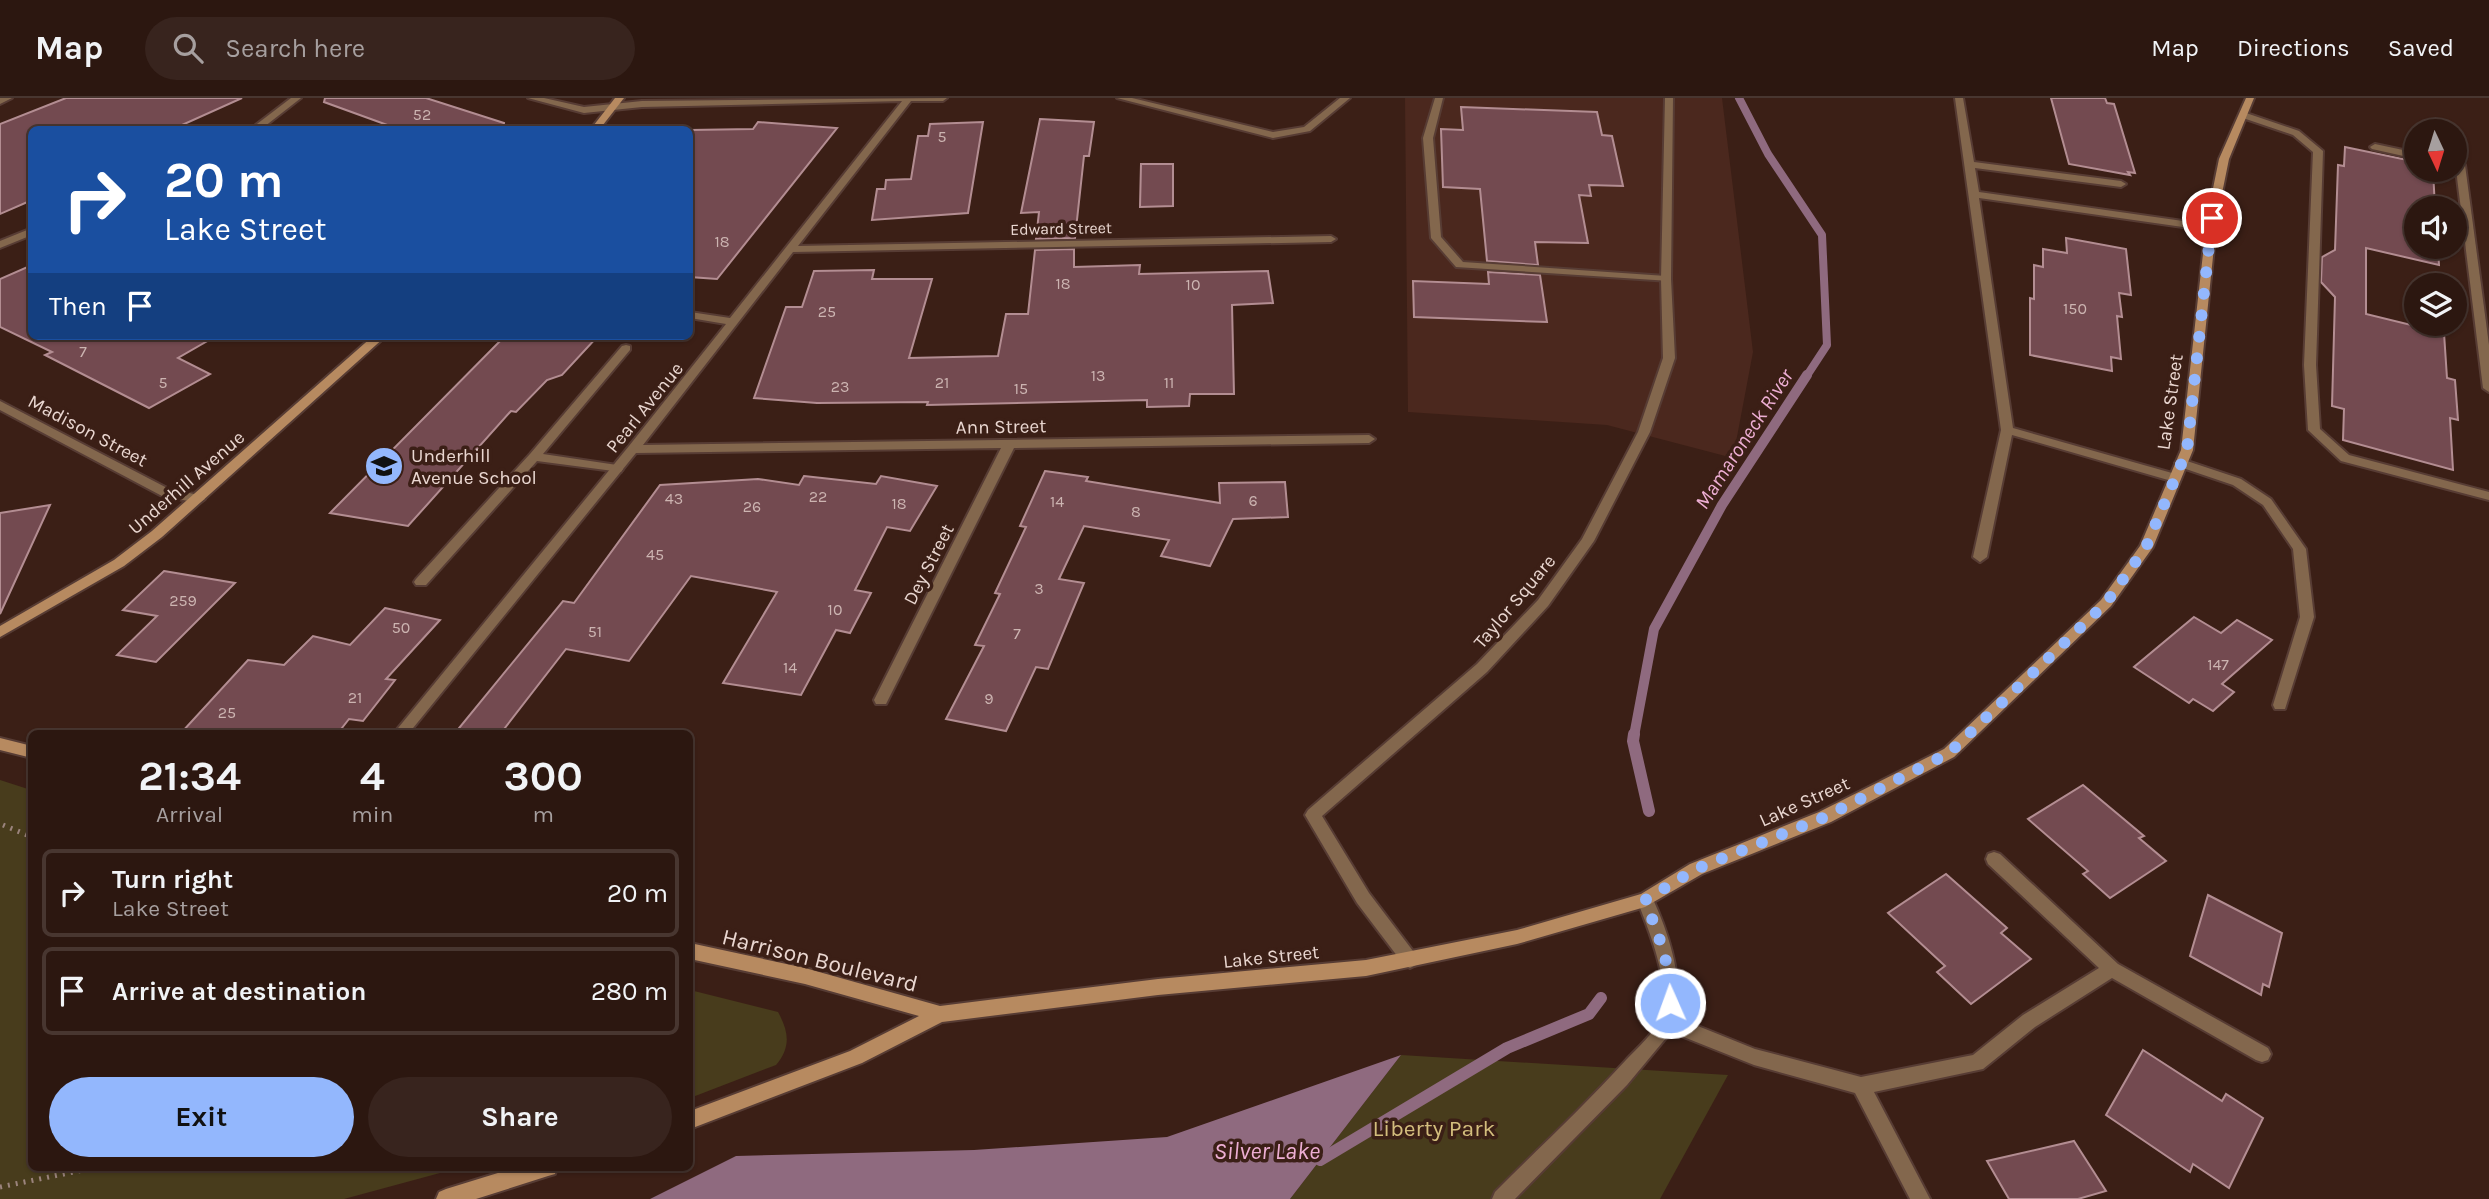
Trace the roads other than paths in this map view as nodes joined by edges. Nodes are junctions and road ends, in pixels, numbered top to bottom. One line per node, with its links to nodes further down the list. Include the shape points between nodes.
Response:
1 (8, 98): 13 (street)
2 (297, 98): 16 (street)
3 (532, 98): 14 (street, via 584,110)
4 (620, 98): 14 (main road)
5 (909, 98): 6 (street); 14 (street); 28 (street, Pearl Avenue)
6 (943, 98)
7 (1121, 98): 8 (street, via 1273,135 1307,129)
8 (1346, 98)
9 (1439, 98): 29 (street, via 1428,138 1436,238 1460,265)
10 (1669, 98): 29 (street, Taylor Square)
11 (1959, 98): 20 (street)
12 (2250, 98): 15 (main road, Lake Street)
13 (0, 101)
14 (613, 107): 17 (main road)
15 (2243, 115): 24 (main road, Lake Street, via 2224,159); 44 (street, via 2295,133 2318,151 2310,365 2314,430 2345,458)
16 (258, 126)
17 (597, 126)
18 (2375, 147): 19 (street)
19 (2404, 153)
20 (1969, 164): 22 (street); 23 (street)
21 (2462, 182): 34 (street)
22 (2121, 184)
23 (1974, 194): 24 (street); 36 (street)
24 (2211, 228): 41 (main road, Lake Street, via 2187,450)
25 (28, 233): 27 (street)
26 (1331, 239): 28 (street, Edward Street)
27 (0, 245)
28 (792, 249): 31 (street, Pearl Avenue)
29 (1666, 279): 57 (street, Taylor Square, via 1669,358 1644,432 1587,541 1543,603 1482,668 1313,815 1363,898)
30 (693, 315): 31 (street)
31 (734, 322): 39 (street, Pearl Avenue)
32 (376, 340): 45 (main road, Underhill Avenue)
33 (626, 348): 40 (street)
34 (2489, 388)
35 (0, 405): 45 (street, Madison Street, via 166,493)
36 (2007, 430): 43 (street); 46 (street)
37 (1369, 439): 38 (street, Ann Street)
38 (1009, 445): 39 (street, Ann Street); 49 (street, Dey Street)
39 (634, 449): 42 (street, Pearl Avenue)
40 (534, 457): 42 (street); 47 (street)
41 (2181, 463): 43 (main road, Lake Street); 50 (street, via 2237,482 2267,502 2299,549 2307,617)
42 (617, 469): 51 (street, Pearl Avenue)
43 (2175, 478): 55 (main road, Lake Street, via 2146,547 2106,603 1949,753 1825,817 1696,869)
44 (2489, 496)
45 (199, 499): 48 (main road, Underhill Avenue, via 119,563)
46 (1980, 557)
47 (421, 582)
48 (0, 632)
49 (881, 700)
50 (2280, 705)
51 (403, 730)
52 (0, 744): 53 (main road)
53 (28, 751)
54 (1994, 859): 58 (street)
55 (1645, 900): 57 (main road, Lake Street, via 1517,937); 60 (street, via 1666,956 1671,984)
56 (693, 952): 59 (main road, Harrison Boulevard, via 805,976)
57 (1410, 960): 59 (main road, Lake Street)
58 (2112, 969): 61 (street); 62 (street, via 2029,1021 1977,1063)
59 (940, 1014): 63 (main road, via 856,1057)
60 (1668, 1022): 62 (street, via 1754,1057); 66 (street, via 1642,1055)
61 (2262, 1054)
62 (1861, 1086): 67 (street)
63 (693, 1119)
64 (535, 1171): 65 (main road)
65 (446, 1199)
66 (1502, 1199)
67 (1920, 1199)

